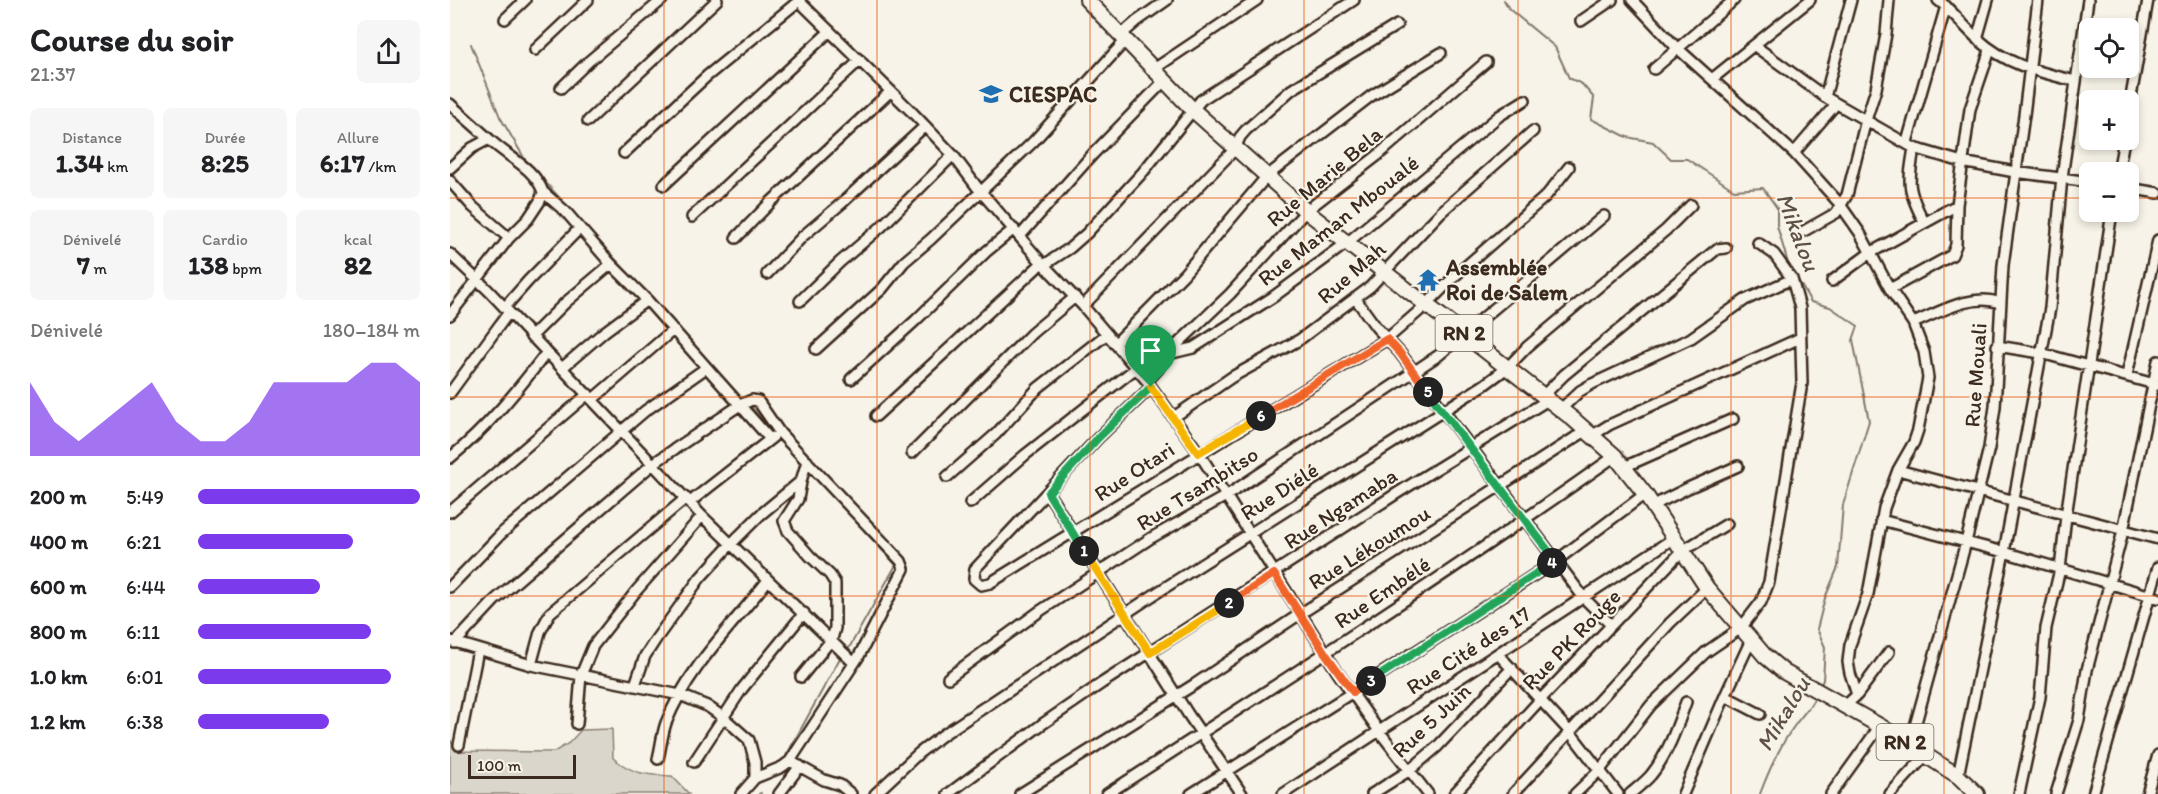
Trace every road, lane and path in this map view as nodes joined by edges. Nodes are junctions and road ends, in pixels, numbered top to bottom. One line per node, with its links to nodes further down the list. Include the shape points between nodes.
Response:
1 (525, 0): 21 (street)
2 (588, 0): 29 (street)
3 (662, 0): 40 (street)
4 (717, 0): 49 (street)
5 (799, 0): 24 (street); 55 (street, via 707,76)
6 (1087, 0): 25 (highway, RN 2)
7 (1167, 0): 25 (street, via 1137,21)
8 (1257, 0): 34 (street)
9 (1354, 0): 47 (street, via 1215,90)
10 (1612, 0): 22 (street)
11 (1632, 0): 28 (street)
12 (1734, 0): 28 (street)
13 (1810, 0): 27 (street)
14 (1851, 0): 43 (street)
15 (1889, 0): 48 (street, via 1876,89)
16 (1989, 0): 26 (street)
17 (2038, 0): 36 (street, Rue Mouali)
18 (2088, 0): 39 (street)
19 (2148, 0): 41 (street)
20 (1942, 3): 26 (street); 53 (street)
21 (505, 19)
22 (1581, 21)
23 (1397, 25): 54 (street, via 1291,90 1246,130)
24 (830, 31): 32 (street); 66 (street)
25 (1123, 38): 34 (highway, RN 2); 69 (street, via 1033,142)
26 (1977, 39): 30 (street)
27 (1755, 46): 38 (street); 43 (street)
28 (1678, 49): 35 (street); 38 (street)
29 (535, 50)
30 (1990, 50): 36 (street); 58 (street, via 1970,109)
31 (1441, 53): 62 (street, via 1371,96)
32 (860, 60): 42 (street); 76 (street)
33 (1486, 62): 74 (street, Rue Marie Bela, via 1386,149)
34 (1154, 69): 37 (highway, RN 2)
35 (1654, 69)
36 (2029, 70): 39 (street); 61 (street, Rue Mouali)
37 (1165, 80): 47 (highway, RN 2); 81 (street)
38 (1712, 80): 56 (street)
39 (2075, 81): 63 (street)
40 (561, 88)
41 (2132, 90)
42 (891, 91): 50 (street); 83 (street)
43 (1825, 98): 46 (street)
44 (1526, 100): 85 (street, Rue Maman Mboualé, via 1499,116)
45 (450, 104): 52 (street)
46 (1836, 104): 48 (street); 56 (street)
47 (1193, 110): 54 (highway, RN 2); 91 (street, via 1087,233)
48 (1866, 120): 53 (street); 73 (street, via 1847,195)
49 (588, 121)
50 (925, 126): 57 (street); 93 (street, via 803,236)
51 (1533, 131): 92 (street, Rue Mah, via 1441,212)
52 (489, 139): 60 (street); 68 (street, via 525,167)
53 (1911, 145): 58 (street); 77 (street, via 1910,191)
54 (1235, 149): 62 (highway, RN 2); 104 (street)
55 (624, 153)
56 (1794, 153): 73 (street)
57 (952, 155): 69 (street); 101 (street)
58 (1962, 162): 61 (street); 72 (street)
59 (1569, 167): 103 (street, Rue Otari, via 1546,196)
60 (450, 168)
61 (2015, 172): 63 (street); 102 (street, Rue Mouali)
62 (1267, 176): 74 (highway, RN 2); 114 (street, via 1184,274)
63 (2062, 177): 64 (street); 118 (street, via 2050,308)
64 (2079, 180)
65 (450, 181): 82 (street)
66 (664, 184)
67 (2139, 190): 70 (street)
68 (543, 192): 79 (street); 82 (street, via 528,219)
69 (981, 192): 81 (street); 116 (street)
70 (2158, 193)
71 (1691, 205): 125 (street, Rue Diélé)
72 (1957, 205): 77 (street); 97 (street, via 1952,255)
73 (1840, 206): 80 (street, via 1832,217); 88 (street)
74 (1306, 211): 85 (highway, RN 2); 119 (street, Rue Marie Bela, via 1230,294)
75 (1604, 216): 110 (street, Rue Tsambitso)
76 (692, 217)
77 (1924, 222): 88 (street)
78 (2111, 222): 121 (street)
79 (579, 229): 90 (street); 105 (street, via 528,281)
80 (1804, 231)
81 (1017, 232): 91 (street); 128 (street, via 987,251)
82 (509, 238): 95 (street)
83 (736, 238)
84 (2158, 240): 127 (street)
85 (1348, 242): 92 (highway, RN 2); 119 (street, Rue Maman Mboualé, via 1206,341)
86 (1758, 243): 94 (street, via 1774,254)
87 (1726, 248): 133 (street, Rue Ngamaba, via 1717,249 1564,375)
88 (1870, 253): 96 (street); 97 (street)
89 (450, 254): 95 (street)
90 (610, 264): 100 (street); 111 (street)
91 (1043, 264): 98 (street); 137 (street)
92 (1386, 271): 99 (street, Rue Mah); 103 (highway, RN 2)
93 (767, 274)
94 (1792, 279): 112 (street, via 1799,299); 135 (street, via 1745,300 1690,338 1592,384)
95 (478, 280): 105 (street); 106 (street)
96 (1832, 281)
97 (1890, 289): 107 (street)
98 (1075, 297): 104 (street); 145 (street, via 1032,333)
99 (1355, 298): 113 (street); 138 (street, Rue Mah, via 1299,340 1232,377)
100 (647, 300): 108 (street); 122 (street)
101 (800, 301)
102 (2000, 303): 107 (street, via 1986,298 1964,303); 115 (street, Rue Mouali)
103 (1426, 305): 110 (highway, RN 2); 113 (street, Rue Otari)
104 (1083, 306): 109 (street)
105 (507, 310): 111 (street); 131 (street)
106 (450, 315)
107 (1913, 324): 153 (street, via 1924,352 1928,378 1916,436)
108 (673, 330): 123 (street); 132 (street)
109 (1107, 334): 114 (street); 154 (street, via 1038,388 996,434)
110 (1464, 334): 125 (highway, RN 2); 126 (street, Rue Tsambitso)
111 (531, 337): 117 (street)
112 (1800, 338): 142 (street, Rue Lékoumou); 195 (street, via 1802,383 1771,575 1761,602)
113 (1387, 339): 126 (street); 146 (street, Rue Otari)
114 (1115, 344): 124 (street)
115 (1997, 346): 118 (street); 157 (street, Rue Mouali, via 1994,421)
116 (816, 350)
117 (547, 352): 122 (street); 148 (street, via 497,414)
118 (2041, 353): 121 (street); 162 (street)
119 (1166, 355): 129 (street, Rue Marie Bela)
120 (2158, 361): 130 (street)
121 (2089, 367): 127 (street); 166 (street)
122 (562, 368): 132 (street)
123 (706, 368): 134 (street); 140 (street)
124 (1136, 368): 129 (street); 163 (street)
125 (1507, 368): 133 (highway, RN 2); 136 (street, Rue Diélé)
126 (1414, 372): 136 (street); 159 (street, Rue Tsambitso)
127 (2127, 375): 130 (street)
128 (851, 379)
129 (1149, 384): 138 (street); 158 (street, Rue Marie Bela)
130 (2155, 384): 170 (street)
131 (450, 393)
132 (590, 397): 140 (street); 164 (street)
133 (1546, 398): 135 (highway, RN 2); 144 (street, Rue Ngamaba)
134 (740, 405): 141 (street, via 758,400); 143 (street); 150 (street)
135 (1561, 409): 142 (highway, RN 2)
136 (1443, 412): 144 (street); 172 (street, Rue Diélé)
137 (876, 416)
138 (1174, 417): 146 (street)
139 (1733, 419): 152 (street)
140 (622, 431): 150 (street); 187 (street, via 502,533)
141 (780, 433): 143 (street); 149 (street)
142 (1590, 433): 147 (highway, RN 2); 156 (street, Rue Lékoumou)
143 (770, 440): 160 (street)
144 (1471, 449): 156 (street); 184 (street, Rue Ngamaba)
145 (912, 453)
146 (1198, 453): 159 (street); 171 (street, Rue Otari)
147 (1615, 456): 152 (highway, RN 2); 167 (street, Rue Embélé)
148 (450, 458)
149 (807, 462): 155 (street); 204 (street, via 903,564 903,573)
150 (654, 463): 160 (street); 198 (street)
151 (1738, 466): 161 (street)
152 (1624, 467): 161 (highway, RN 2)
153 (1898, 470): 157 (street); 168 (street)
154 (947, 477)
155 (801, 482): 176 (street); 196 (street, via 798,499 784,521 788,531 835,583 836,628)
156 (1500, 487): 167 (street); 193 (street, Rue Lékoumou)
157 (1978, 491): 162 (street); 175 (street, Rue Mouali)
158 (1048, 493): 171 (street); 182 (street, Rue Marie Bela)
159 (1226, 496): 172 (street); 183 (street, Rue Tsambitso, via 1151,538)
160 (688, 500): 165 (street); 205 (street, via 550,613)
161 (1648, 500): 173 (highway, RN 2); 179 (street)
162 (2013, 500): 166 (street); 178 (street)
163 (970, 503)
164 (450, 512)
165 (702, 516): 176 (street); 207 (street, via 598,638)
166 (2066, 516): 170 (street); 181 (street)
167 (1525, 520): 179 (street); 202 (street, Rue Embélé)
168 (1881, 520): 175 (street); 213 (street, via 1871,580 1849,654)
169 (1727, 524): 177 (street, Rue PK Rouge)
170 (2123, 531): 174 (street); 186 (street)
171 (1073, 533): 182 (street, Rue Otari, via 986,585 974,579); 183 (street)
172 (1249, 534): 184 (street); 192 (street, Rue Diélé)
173 (1674, 538): 177 (highway, RN 2); 190 (street, Rue Cité des 17)
174 (2158, 539)
175 (1966, 542): 178 (street); 226 (street, Rue Mouali)
176 (731, 544): 185 (street); 210 (street, via 700,578 660,633 645,657)
177 (1683, 551): 188 (highway, RN 2); 194 (street, Rue PK Rouge)
178 (2004, 552): 181 (street); 237 (street)
179 (1556, 561): 190 (street); 211 (street)
180 (2158, 567): 189 (street)
181 (2060, 568): 186 (street); 260 (street, via 2046,628 2040,697)
182 (975, 569)
183 (1099, 574): 192 (street); 209 (street, Rue Tsambitso, via 1002,637)
184 (1274, 574): 193 (street); 201 (street, Rue Ngamaba)
185 (768, 580): 191 (street); 212 (street, via 702,660)
186 (2110, 582): 189 (street); 261 (street, via 2087,670 2079,720)
187 (450, 587)
188 (1707, 588): 195 (highway, RN 2); 224 (street)
189 (2154, 597): 262 (street)
190 (1584, 598): 194 (street); 203 (street, Rue Cité des 17)
191 (804, 613): 196 (street); 220 (street)
192 (1126, 614): 201 (street); 242 (street, Rue Diélé, via 945,734)
193 (1300, 614): 202 (street); 214 (street, Rue Lékoumou)
194 (1611, 625): 216 (street, Rue PK Rouge)
195 (1741, 628): 197 (highway, RN 2); 236 (street, via 1706,652 1651,705)
196 (832, 639): 204 (street); 208 (street)
197 (1751, 640): 215 (street); 218 (highway, RN 2, via 1784,672)
198 (452, 642): 199 (street)
199 (478, 650): 205 (street); 227 (street)
200 (1889, 652): 213 (street)
201 (1150, 653): 214 (street); 243 (street, Rue Ngamaba, via 1041,725)
202 (1325, 653): 211 (street); 225 (street, Rue Embélé)
203 (1498, 654): 206 (street); 223 (street, Rue Cité des 17)
204 (854, 663): 231 (street)
205 (531, 665): 207 (street)
206 (1512, 668): 216 (street); 235 (street, Rue 5 Juin)
207 (581, 675): 210 (street); 221 (street)
208 (801, 677)
209 (948, 678)
210 (635, 685): 212 (street)
211 (1353, 692): 223 (street); 234 (street)
212 (680, 694): 220 (street); 230 (street, via 665,725)
213 (1857, 695): 218 (street)
214 (1177, 696): 225 (street); 244 (street, Rue Lékoumou)
215 (1725, 696): 219 (street); 256 (street)
216 (1540, 700): 224 (street); 251 (street, Rue PK Rouge)
217 (1686, 702): 255 (street, via 1677,730 1658,764)
218 (1844, 707): 222 (highway, RN 2)
219 (1760, 714)
220 (723, 717): 232 (street); 238 (street, via 749,740 755,762)
221 (577, 724)
222 (1880, 726): 226 (highway, RN 2); 257 (street)
223 (1379, 731): 235 (street); 248 (street, Rue Cité des 17)
224 (1570, 732): 236 (street); 252 (street)
225 (1202, 733): 234 (street); 245 (street, Rue Embélé)
226 (1910, 744): 229 (highway, RN 2)
227 (459, 745)
228 (2158, 755): 263 (street)
229 (1926, 756): 237 (highway, RN 2); 258 (street)
230 (658, 759)
231 (790, 761): 233 (street); 238 (street)
232 (694, 762)
233 (800, 766): 240 (street); 241 (street)
234 (1227, 770): 246 (street); 247 (street)
235 (1410, 770): 249 (street, Rue 5 Juin); 250 (street)
236 (1600, 770): 253 (street); 254 (street)
237 (1958, 776): 259 (highway, RN 2)
238 (754, 778): 239 (street)
239 (741, 794)
240 (779, 794)
241 (851, 794)
242 (875, 794)
243 (948, 794)
244 (1020, 794)
245 (1107, 794)
246 (1191, 794)
247 (1242, 794)
248 (1283, 794)
249 (1372, 794)
250 (1428, 794)
251 (1454, 794)
252 (1513, 794)
253 (1575, 794)
254 (1618, 794)
255 (1630, 794)
256 (1683, 794)
257 (1831, 794)
258 (1890, 794)
259 (1977, 794)
260 (2019, 794)
261 (2056, 794)
262 (2093, 794)
263 (2147, 794)

